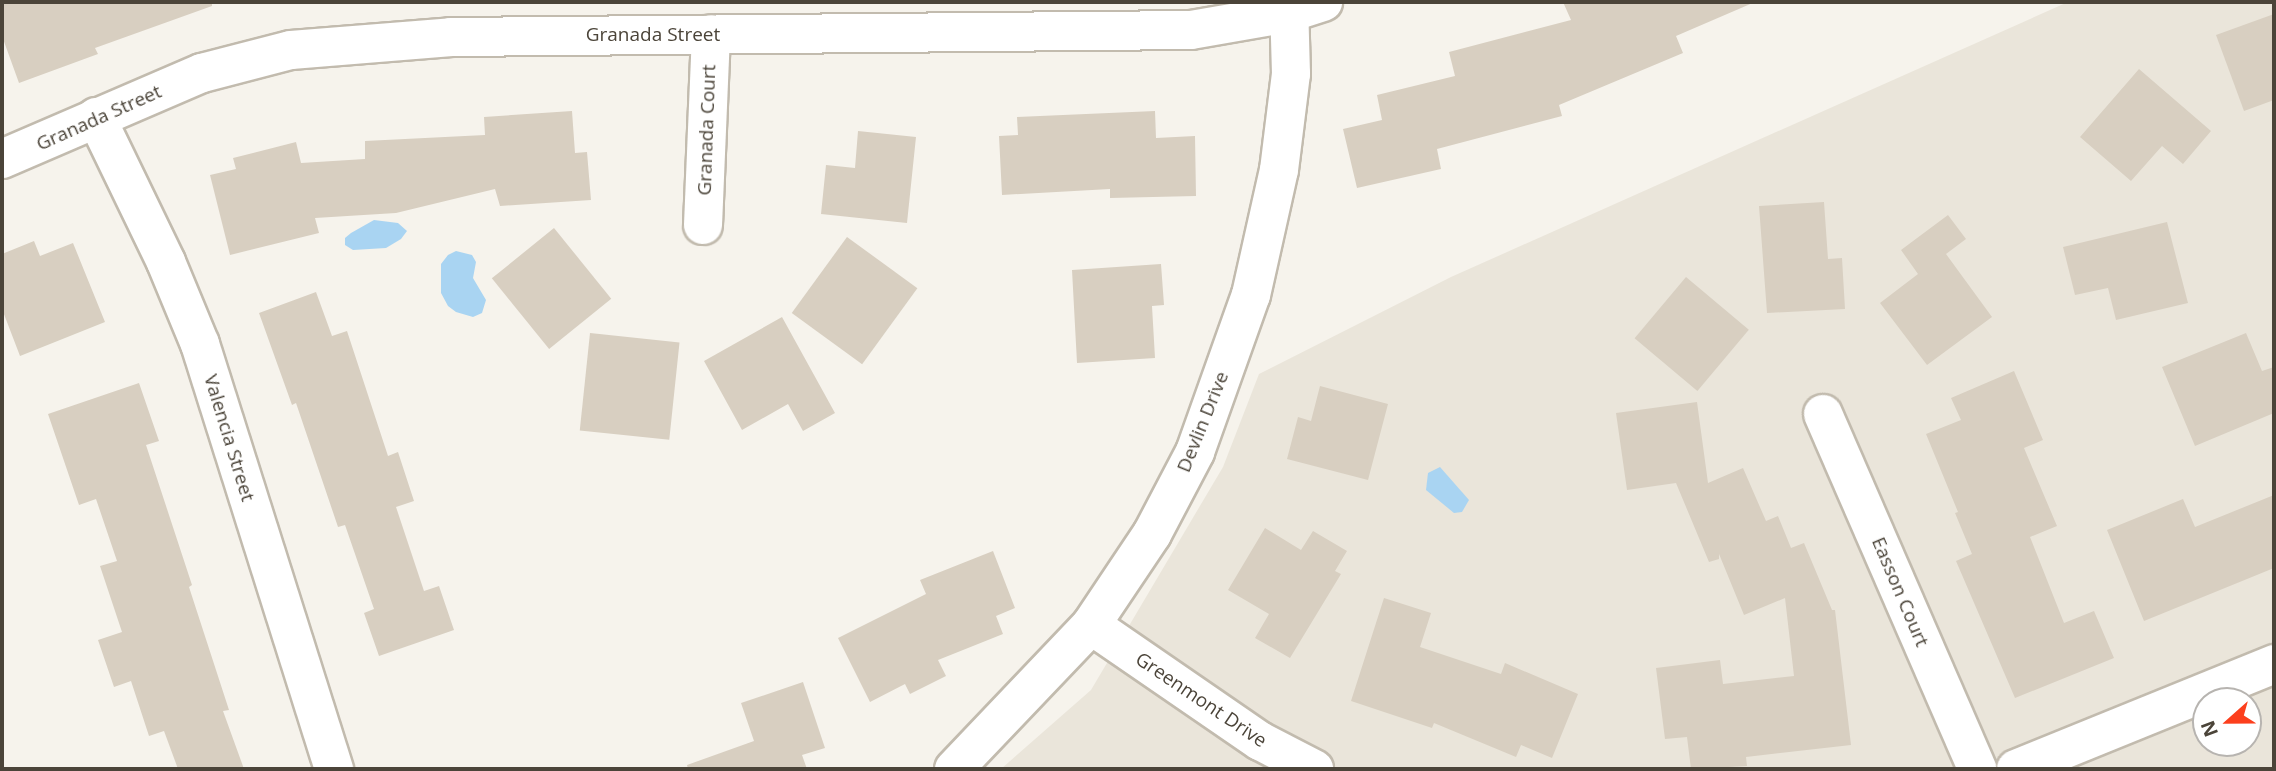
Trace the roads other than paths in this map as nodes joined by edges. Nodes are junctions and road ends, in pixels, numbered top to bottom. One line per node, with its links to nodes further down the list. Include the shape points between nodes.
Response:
1 (1300, 5): 2 (street, Granada Street, via 1191,30); 7 (street, Devlin Drive, via 1279,170 1251,295 1195,452 1152,534)
2 (711, 34): 3 (street, Granada Street, via 451,37 290,50 202,73); 5 (street, Granada Court)
3 (96, 117): 4 (street, Granada Street); 9 (street, Valencia Street, via 200,344)
4 (2, 159)
5 (702, 226)
6 (1823, 414): 12 (street, Easson Court)
7 (1091, 625): 10 (street, Devlin Drive); 11 (street, Greenmont Drive, via 1260,741)
8 (2274, 664): 13 (street)
9 (334, 769)
10 (954, 769)
11 (1314, 769)
12 (1977, 769)
13 (2016, 769)

